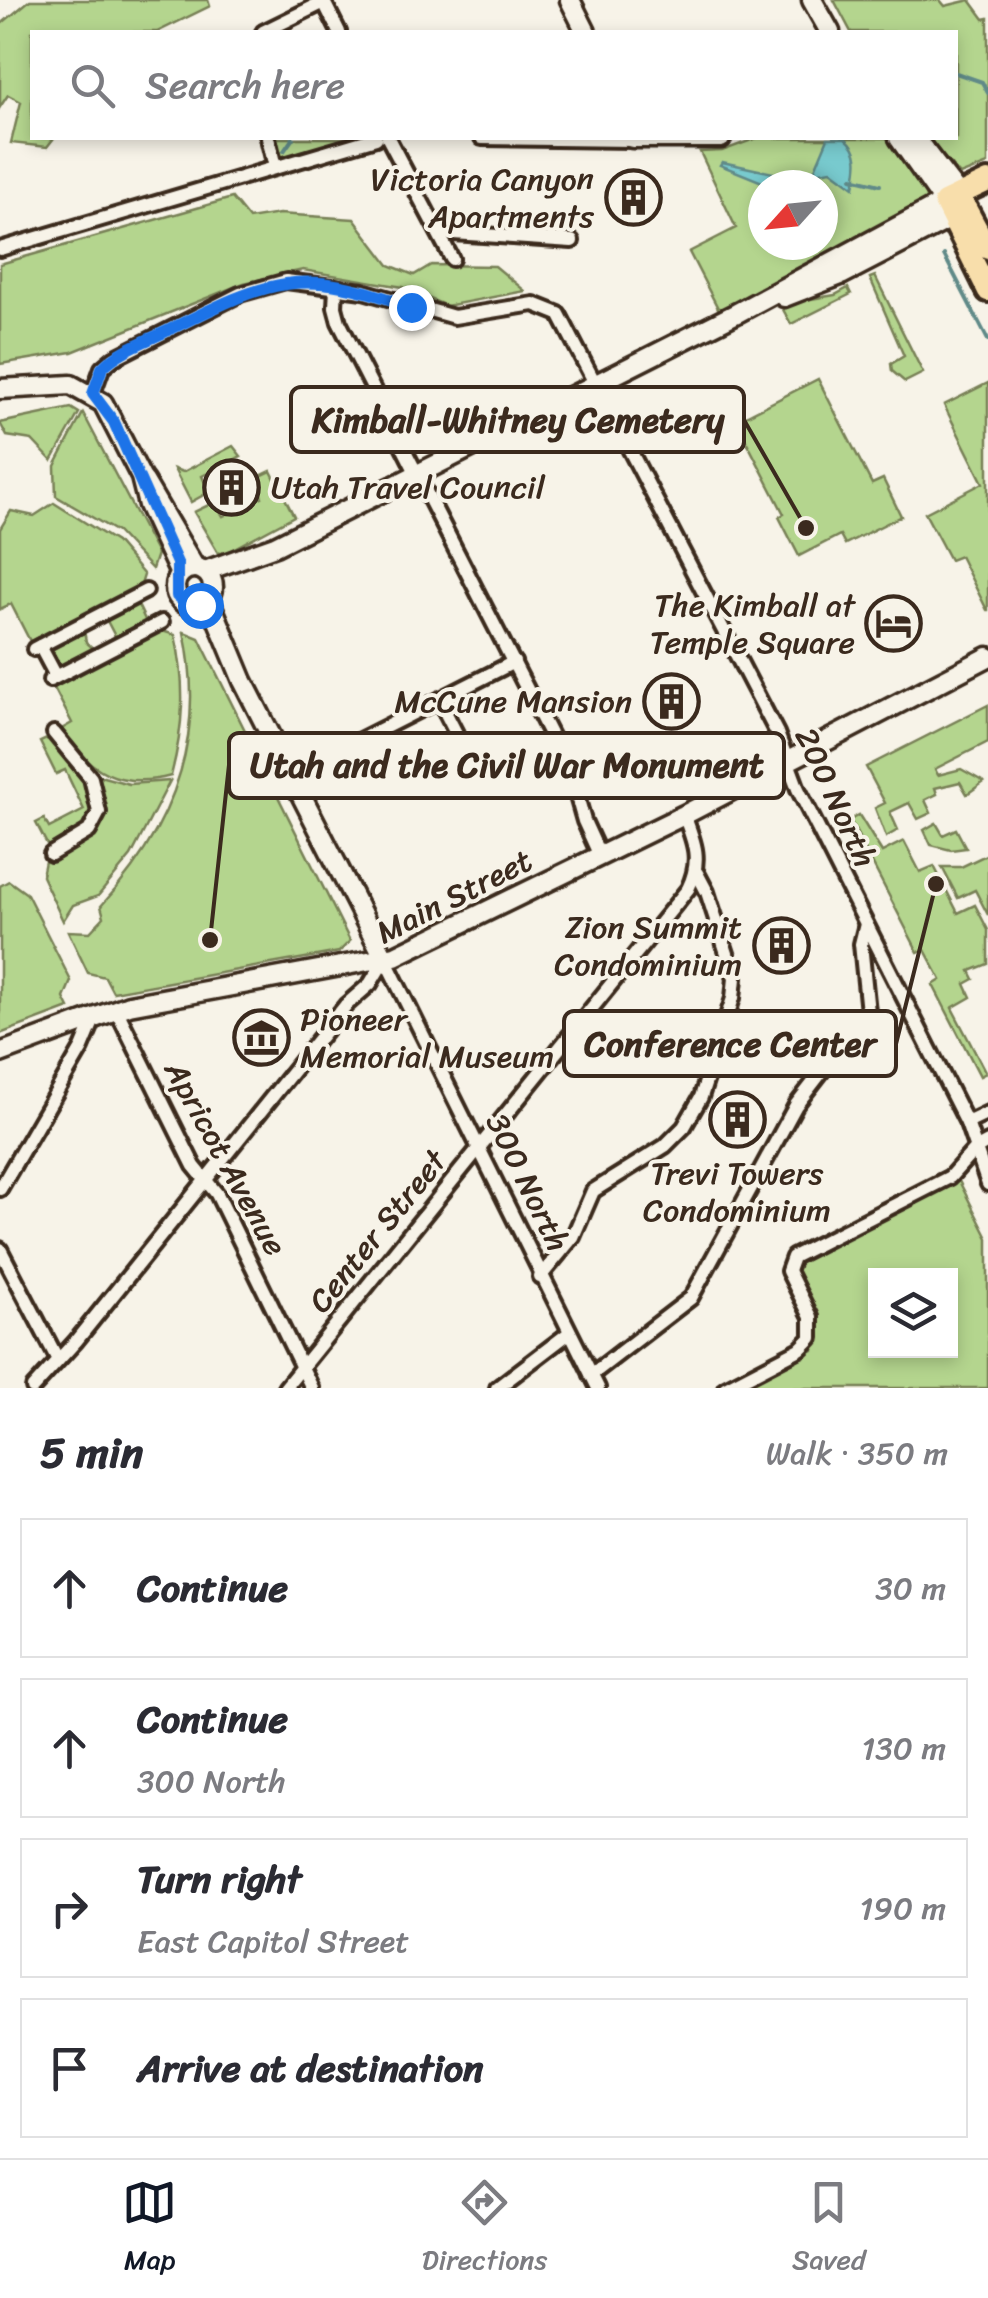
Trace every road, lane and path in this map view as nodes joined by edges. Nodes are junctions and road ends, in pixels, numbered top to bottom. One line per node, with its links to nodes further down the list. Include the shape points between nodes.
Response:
1 (570, 0): 6 (main road)
2 (812, 0): 7 (main road)
3 (323, 1): 4 (street); 5 (street)
4 (266, 30)
5 (338, 30)
6 (585, 30)
7 (829, 30)
8 (268, 140): 13 (street)
9 (369, 140): 13 (street)
10 (389, 140): 17 (street)
11 (901, 140): 16 (main road)
12 (916, 140): 16 (main road)
13 (275, 167): 19 (street)
14 (988, 181): 16 (main road)
15 (988, 199): 16 (main road)
16 (955, 207): 20 (main road); 23 (main road); 24 (main road, via 828,281 736,313)
17 (438, 232): 18 (street); 21 (street)
18 (572, 241)
19 (0, 249)
20 (988, 249)
21 (452, 259)
22 (336, 287): 24 (street, 200 North, via 454,317 547,306 568,326); 27 (street, via 286,281 240,294 108,361); 29 (street, via 340,322)
23 (988, 291)
24 (598, 382): 29 (main road); 37 (street, 200 North)
25 (0, 389): 26 (main road)
26 (23, 391): 27 (main road, via 66,385); 28 (main road)
27 (93, 394): 30 (main road, 300 North, via 141,477 148,505)
28 (0, 400)
29 (417, 474): 30 (main road); 34 (street)
30 (199, 584): 38 (main road, 300 North)
31 (146, 592): 32 (street, via 37,648 53,678)
32 (162, 622)
33 (988, 657): 37 (main road, Main Street)
34 (514, 662): 35 (street); 42 (street, via 571,775)
35 (438, 700): 38 (street); 39 (street)
36 (54, 733): 41 (street, via 92,778 99,812 90,831)
37 (788, 762): 40 (main road, Main Street); 44 (street, 200 North)
38 (291, 775): 45 (main road, 300 North)
39 (484, 788)
40 (684, 815): 42 (main road, Main Street); 43 (street)
41 (51, 854)
42 (600, 856): 45 (main road, Main Street)
43 (697, 872): 52 (street, Center Street); 58 (street, via 734,978 702,1096 665,1146 592,1191 572,1237)
44 (866, 923): 50 (street, 200 North); 62 (street, via 861,944 868,1012 796,1106 691,1298)
45 (385, 960): 46 (main road); 52 (street, 300 North); 54 (street, Main Street)
46 (116, 1010): 47 (main road); 54 (street, Apricot Avenue)
47 (95, 1017): 48 (main road); 56 (street)
48 (0, 1053)
49 (988, 1112): 50 (street)
50 (967, 1123): 53 (street, 200 North)
51 (988, 1142): 53 (street)
52 (478, 1149): 58 (street, 300 North); 61 (street, Center Street)
53 (974, 1149): 55 (street, 200 North); 67 (street, via 950,1177 793,1256 788,1271 814,1324 811,1338)
54 (207, 1181): 60 (street, Main Street); 61 (street, Apricot Avenue)
55 (988, 1184)
56 (0, 1188)
57 (0, 1249): 60 (street)
58 (540, 1277): 59 (street, 300 North)
59 (569, 1333): 62 (street, 300 North); 66 (street)
60 (58, 1360): 63 (street, Main Street)
61 (303, 1365): 64 (street, Center Street); 65 (street, Apricot Avenue)
62 (594, 1382)
63 (32, 1388)
64 (284, 1388)
65 (312, 1388)
66 (498, 1388)
67 (724, 1388)

